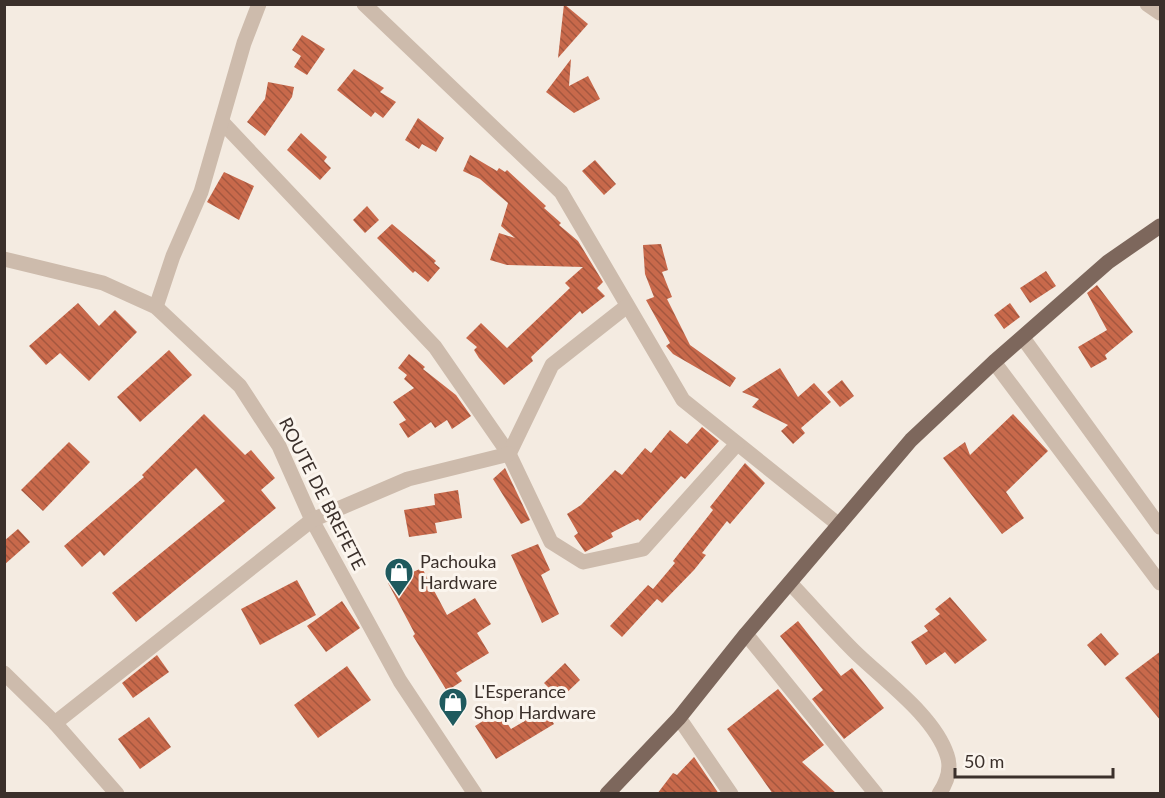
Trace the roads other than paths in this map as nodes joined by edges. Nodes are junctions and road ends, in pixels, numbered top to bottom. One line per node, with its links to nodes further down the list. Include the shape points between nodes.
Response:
1 (259, 4): 5 (street)
2 (364, 4): 8 (street, via 561,192)
3 (1147, 4): 4 (street)
4 (1161, 13)
5 (222, 122): 9 (street, via 201,192); 13 (street, via 435,347)
6 (1161, 226): 10 (main road, via 1108,262)
7 (4, 259): 9 (street, ROUTE DE BREFETE, via 103,284)
8 (627, 306): 12 (street, via 683,400); 13 (street, via 552,365)
9 (156, 307): 14 (street, ROUTE DE BREFETE, via 240,386 279,446)
10 (1023, 338): 11 (main road); 16 (street)
11 (994, 362): 15 (main road, via 911,440); 18 (street)
12 (737, 444): 13 (street, via 643,549 583,562 551,542); 15 (street)
13 (509, 454): 14 (street, via 408,479)
14 (312, 520): 22 (street); 24 (street, ROUTE DE BREFETE, via 400,681)
15 (839, 525): 17 (main road)
16 (1161, 527)
17 (790, 583): 19 (main road); 28 (street, via 932,729 944,748 949,767)
18 (1161, 583)
19 (747, 634): 21 (main road); 27 (street)
20 (4, 673): 22 (street)
21 (679, 718): 25 (main road); 26 (street)
22 (55, 723): 23 (street)
23 (117, 794)
24 (475, 794)
25 (608, 794)
26 (731, 794)
27 (876, 794)
28 (939, 794)

